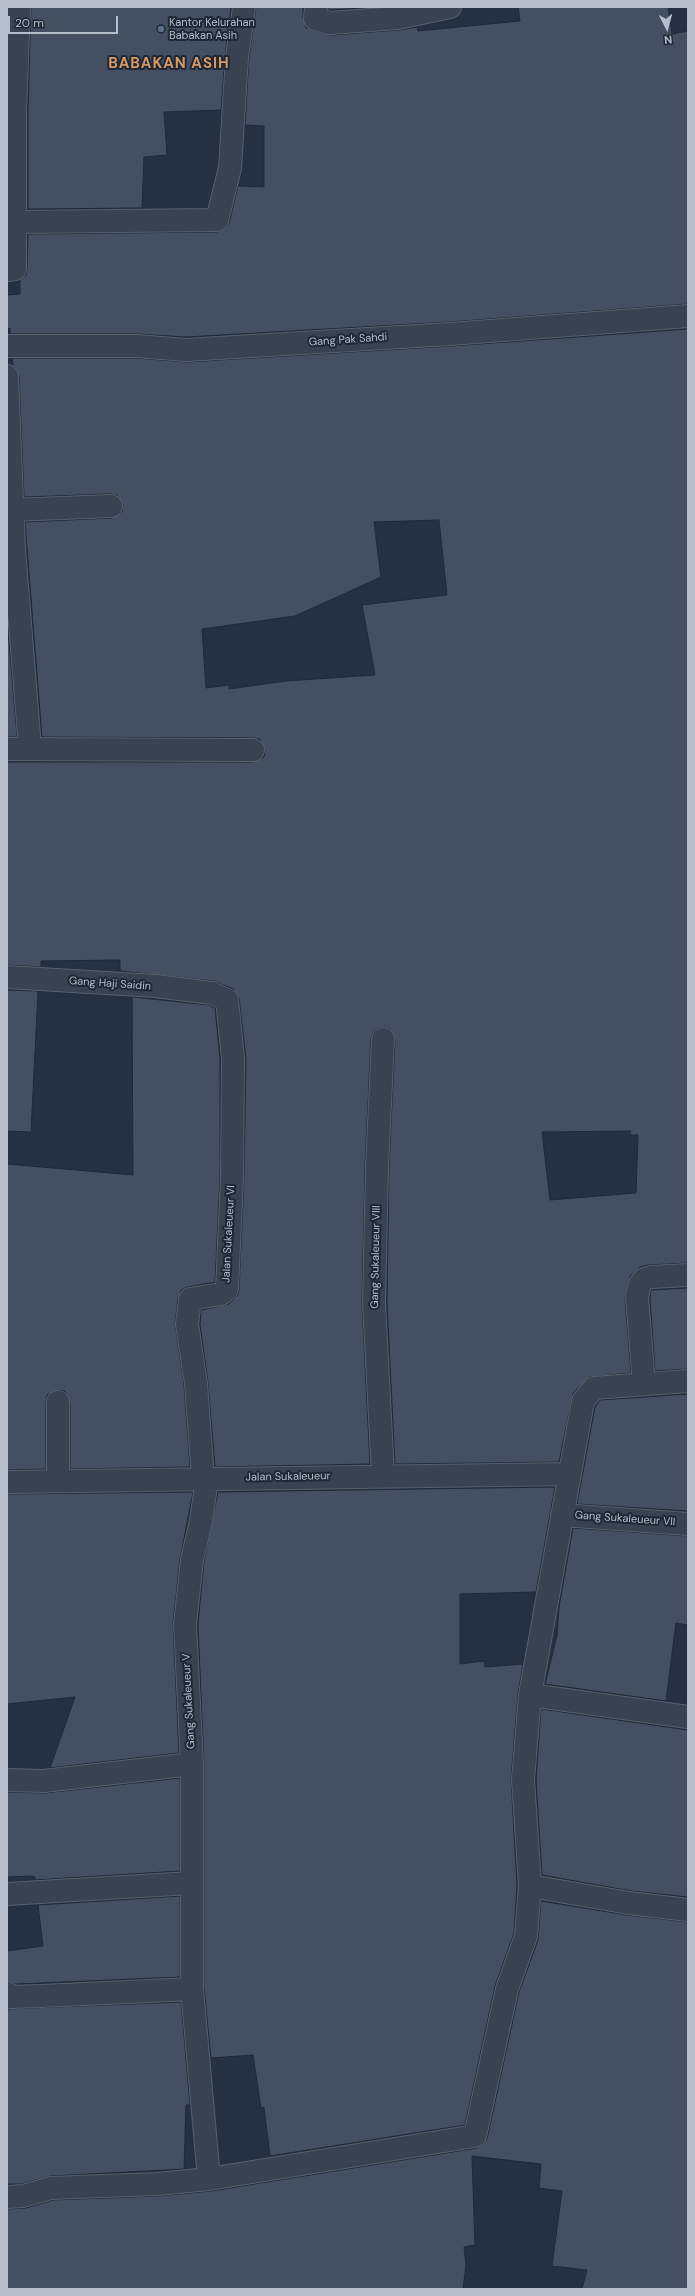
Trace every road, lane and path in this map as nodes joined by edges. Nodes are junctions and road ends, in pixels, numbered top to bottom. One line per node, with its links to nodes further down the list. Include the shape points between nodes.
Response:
1 (19, 7): 5 (street, via 15,112)
2 (244, 7): 5 (street, via 237,57 230,168 217,220)
3 (316, 7): 4 (street, via 315,19 330,23 398,18)
4 (450, 7)
5 (15, 222): 6 (street, via 15,269)
6 (7, 270)
7 (688, 316): 8 (street, Gang Pak Sahdi, via 186,350 137,346)
8 (7, 346)
9 (7, 376): 10 (street)
10 (9, 487): 12 (street)
11 (111, 506): 12 (street)
12 (12, 510): 13 (street)
13 (30, 748): 14 (street); 15 (street)
14 (7, 749)
15 (253, 750)
16 (7, 977): 17 (street, Gang Haji Saidin, via 155,986)
17 (212, 993): 25 (street, Jalan Sukaleueur VI, via 227,1000 231,1036 232,1178 227,1289 221,1294 190,1299 187,1324)
18 (383, 1039): 24 (street, Gang Sukaleueur VIII, via 374,1303)
19 (688, 1275): 21 (street, via 651,1277 640,1284 637,1297)
20 (688, 1381): 21 (street)
21 (644, 1384): 23 (street, via 594,1388 590,1391 583,1401)
22 (58, 1402): 26 (street)
23 (570, 1474): 24 (street, Jalan Sukaleueur); 28 (street)
24 (383, 1475): 25 (street, Jalan Sukaleueur)
25 (205, 1478): 26 (street, Jalan Sukaleueur); 32 (street, Gang Sukaleueur V, via 185,1624)
26 (58, 1481): 27 (street, Jalan Sukaleueur)
27 (7, 1482)
28 (562, 1514): 29 (street, Gang Sukaleueur VII); 30 (street)
29 (688, 1524)
30 (530, 1695): 31 (street); 35 (street, via 522,1780)
31 (688, 1718)
32 (192, 1764): 33 (street, Gang Sukaleueur V, via 44,1781); 34 (street)
33 (7, 1780)
34 (191, 1883): 36 (street); 38 (street)
35 (530, 1886): 37 (street); 40 (street, via 526,1936 506,1989 475,2136)
36 (7, 1894)
37 (688, 1910)
38 (192, 1989): 39 (street, via 10,1997); 40 (street)
39 (7, 1993)
40 (209, 2179): 41 (street, via 158,2184 52,2188 23,2196)
41 (7, 2197)

